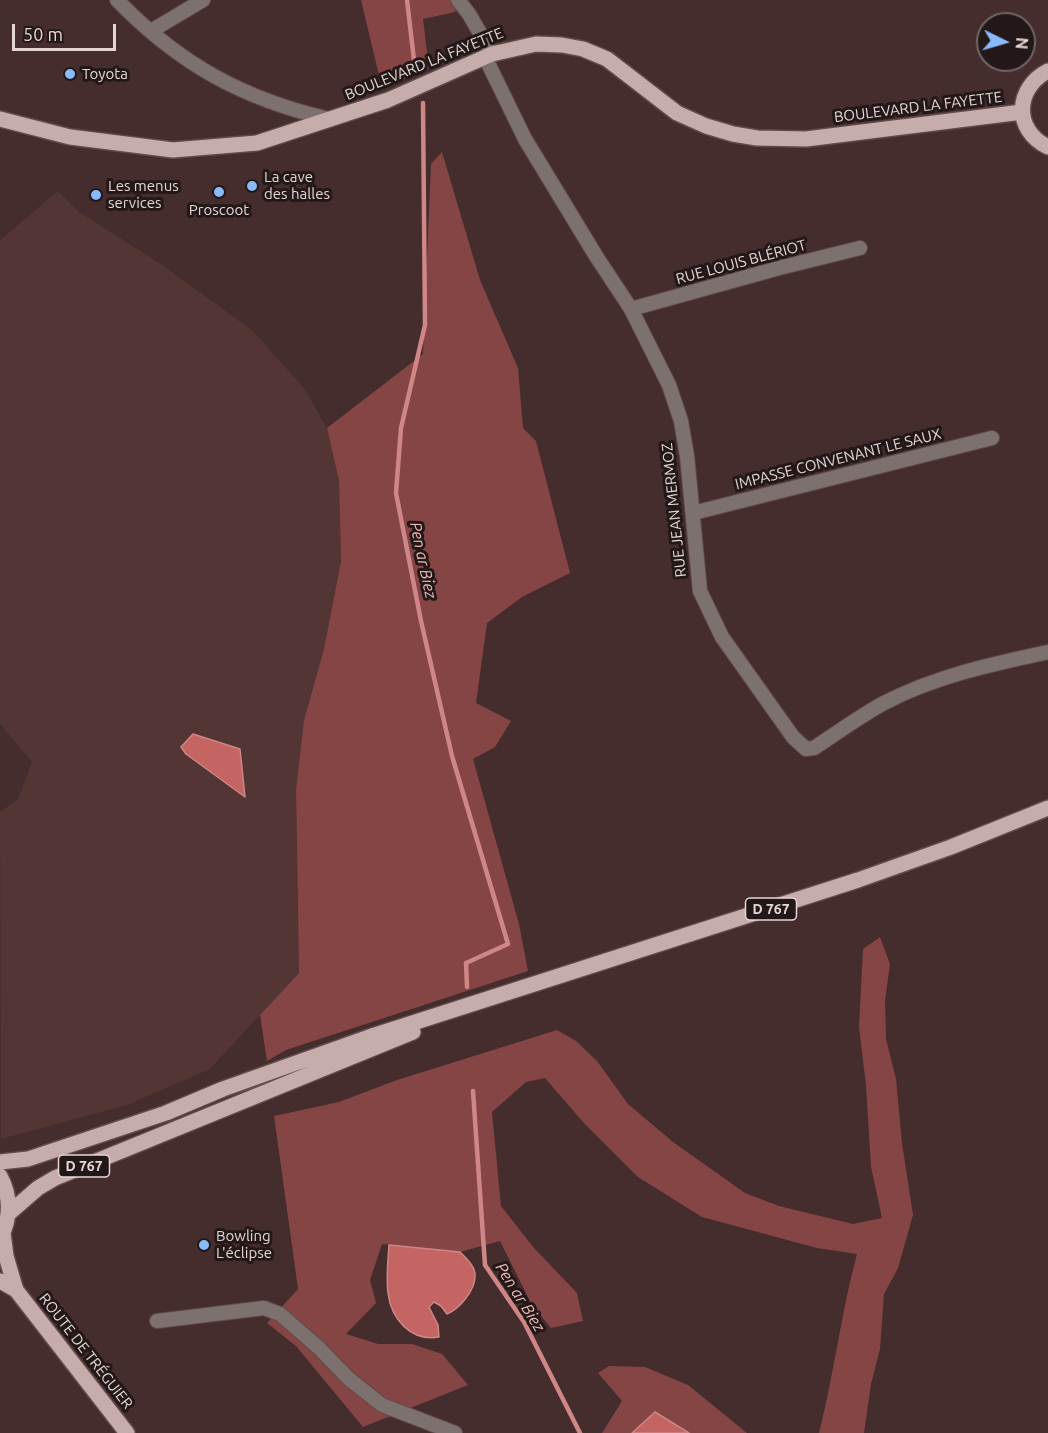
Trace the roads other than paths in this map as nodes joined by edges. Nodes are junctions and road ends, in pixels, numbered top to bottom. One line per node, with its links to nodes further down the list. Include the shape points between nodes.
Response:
1 (117, 0): 5 (street)
2 (203, 0): 5 (street)
3 (458, 0): 4 (street, RUE JEAN MERMOZ)
4 (470, 7): 6 (street, RUE JEAN MERMOZ)
5 (151, 31): 9 (street, via 202,71 248,93)
6 (488, 55): 8 (main road, BOULEVARD LA FAYETTE, via 536,44 583,50 619,67 677,113 706,126 757,138 806,139); 9 (main road, BOULEVARD LA FAYETTE, via 388,100); 13 (street, RUE JEAN MERMOZ, via 525,139)
7 (1048, 71): 8 (main road, via 1029,86)
8 (1022, 112): 11 (main road, via 1027,129)
9 (329, 119): 10 (main road, BOULEVARD LA FAYETTE, via 258,143 173,150 70,137)
10 (0, 120)
11 (1048, 147)
12 (860, 248): 13 (street, RUE LOUIS BLÉRIOT)
13 (631, 309): 15 (street, RUE JEAN MERMOZ, via 669,385 681,421)
14 (992, 438): 15 (street, IMPASSE CONVENANT LE SAUX)
15 (693, 513): 16 (street, RUE JEAN MERMOZ, via 700,591 712,619 781,723 806,749 814,748 884,703 935,681 988,664)
16 (1048, 652)
17 (1048, 808): 18 (main road, D 767, via 858,880)
18 (490, 999): 19 (main road, D 767, via 369,1037 28,1159); 21 (main road, D 767, via 55,1178)
19 (0, 1162)
20 (0, 1176): 21 (main road, via 8,1196)
21 (8, 1214): 22 (main road)
22 (2, 1236): 24 (main road)
23 (0, 1281): 24 (main road)
24 (16, 1290): 26 (main road, ROUTE DE TRÉGUIER)
25 (157, 1321): 27 (street, via 264,1308 273,1311 382,1405)
26 (127, 1433)
27 (455, 1433)

